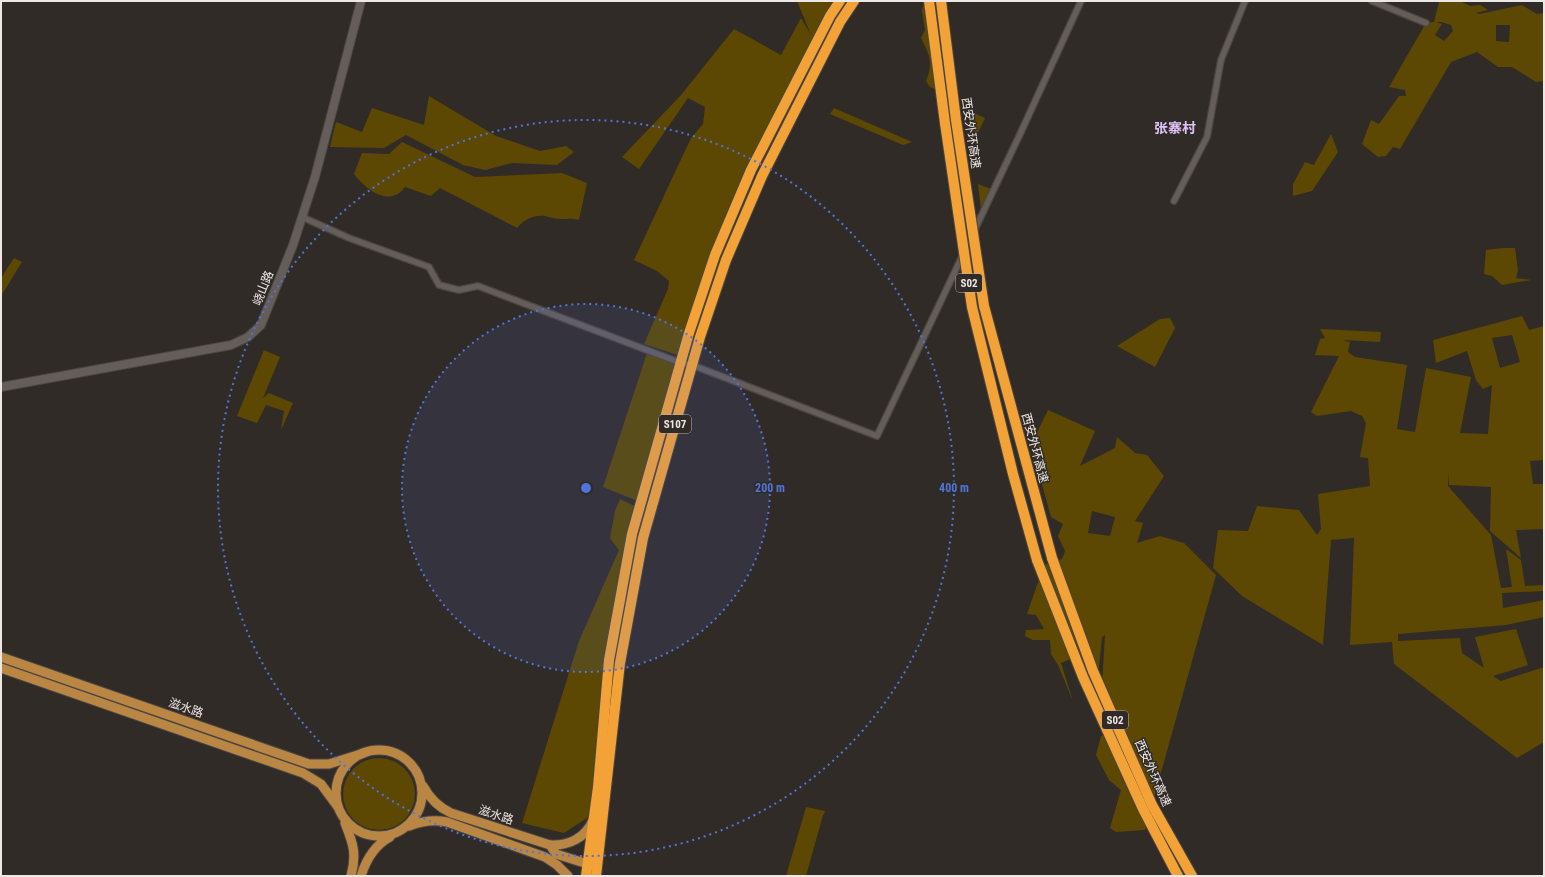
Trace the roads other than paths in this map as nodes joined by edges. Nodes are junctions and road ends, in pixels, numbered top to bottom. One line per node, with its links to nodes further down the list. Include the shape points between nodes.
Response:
1 (361, 1): 11 (street, 峣山路, via 315,177)
2 (840, 1): 12 (highway, S107, via 751,170 715,255)
3 (854, 1): 13 (highway, S107, via 840,22 762,176 726,260)
4 (929, 1): 32 (highway, 西安外环高速 / S02, bridge, via 972,307 1037,560 1083,677 1143,810)
5 (941, 1): 33 (highway, 西安外环高速 / S02, bridge, via 984,306 1052,558 1094,671 1152,805)
6 (1081, 1): 13 (street, via 877,436)
7 (1244, 1): 10 (street, via 1221,60 1207,136)
8 (1372, 1): 9 (street)
9 (1426, 23)
10 (1174, 201)
11 (302, 217): 12 (street, via 349,238 429,267 439,285 459,290 478,286); 14 (street, 峣山路, via 261,325 248,337 231,345)
12 (681, 363): 13 (street); 21 (highway, S107, via 632,534 609,660)
13 (692, 366): 27 (highway, S107, via 642,546 620,663)
14 (1, 387)
15 (1, 657): 17 (main road, 滋水路, via 309,764 329,764)
16 (1, 668): 19 (main road, 滋水路, via 304,773 321,784)
17 (364, 753): 18 (main road, via 381,750 394,752 407,760 417,771); 19 (main road, via 344,767 335,794)
18 (422, 785): 22 (main road, via 422,800 418,814); 24 (main road, 滋水路, via 432,800 444,810)
19 (338, 807): 20 (main road)
20 (344, 820): 23 (main road, via 354,829 367,835 381,837); 28 (main road, via 354,850)
21 (593, 820): 24 (main road, via 589,828 576,840); 27 (highway, S107)
22 (408, 826): 23 (main road); 26 (main road, 滋水路, via 440,820)
23 (396, 834): 29 (main road, via 382,841 376,848 366,862)
24 (550, 845): 25 (main road)
25 (556, 854): 26 (main road); 27 (main road)
26 (545, 857): 30 (main road, 滋水路, via 558,865)
27 (593, 869): 31 (highway, S107)
28 (351, 876)
29 (361, 876)
30 (568, 876)
31 (586, 876)
32 (1178, 876)
33 (1192, 876)

